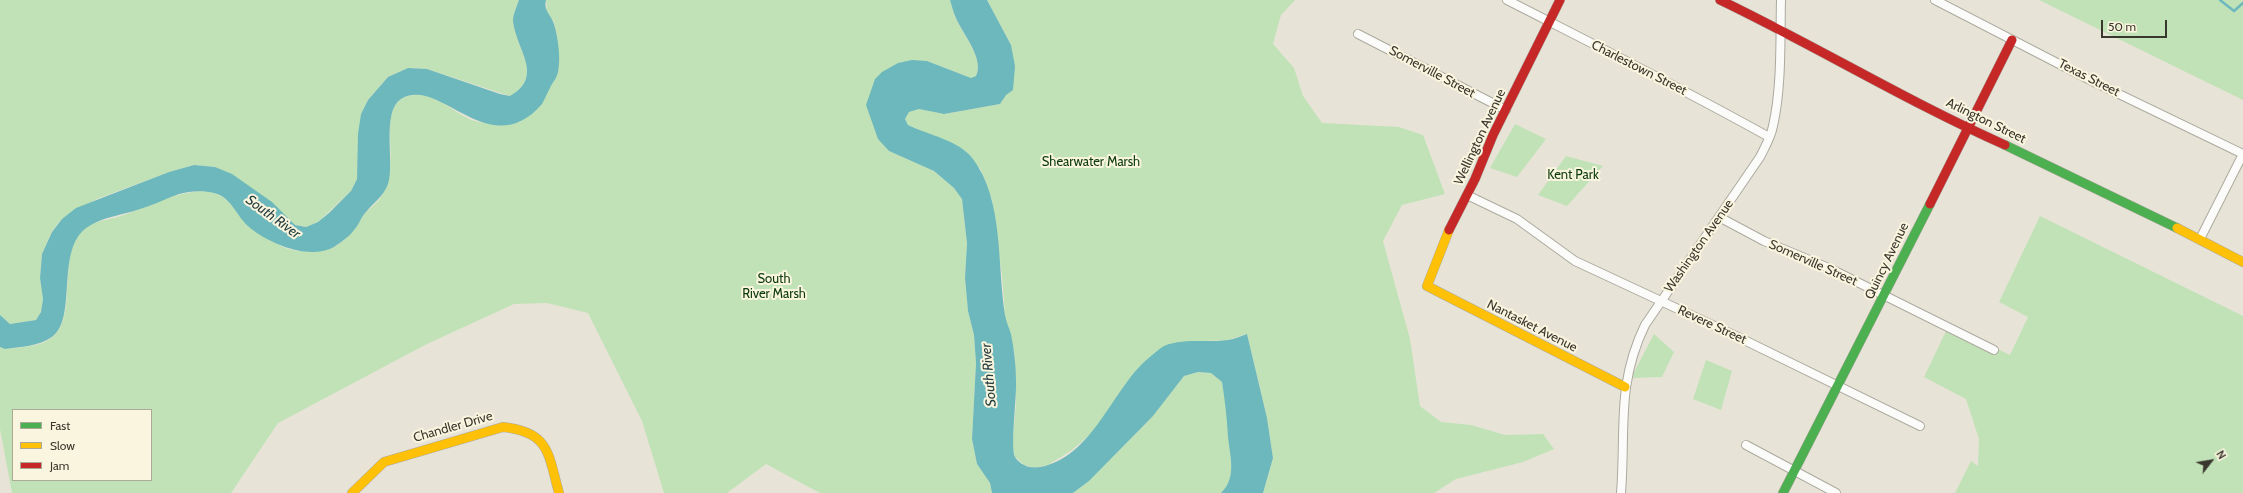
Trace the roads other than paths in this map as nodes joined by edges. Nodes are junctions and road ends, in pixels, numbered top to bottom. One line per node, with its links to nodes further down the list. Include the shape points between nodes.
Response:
1 (1507, 0): 6 (street, Charlestown Street)
2 (1560, 0): 6 (street, Wellington Avenue)
3 (1720, 0): 7 (street, Arlington Street)
4 (1781, 0): 7 (street, Washington Avenue)
5 (1935, 0): 9 (street, Texas Street)
6 (1549, 22): 10 (street, Wellington Avenue); 12 (street, Charlestown Street, via 1677,86)
7 (1780, 29): 11 (street, Arlington Street); 12 (street, Washington Avenue, via 1777,92 1773,126)
8 (1358, 34): 10 (street, Somerville Street)
9 (2012, 40): 11 (street, Quincy Avenue); 13 (street, Texas Street)
10 (1506, 110): 14 (street, Wellington Avenue)
11 (1968, 129): 16 (street, Arlington Street, via 2045,163 2081,183); 19 (street, Quincy Avenue)
12 (1769, 137): 15 (street, Washington Avenue, via 1760,157)
13 (2243, 154): 16 (street)
14 (1467, 195): 18 (street, Wellington Avenue, via 1453,220); 20 (street, Revere Street, via 1517,219 1575,261)
15 (1719, 217): 19 (street, Somerville Street, via 1764,241); 20 (street, Washington Avenue)
16 (2200, 239): 17 (street, Arlington Street)
17 (2243, 262)
18 (1427, 286): 22 (street, Nantasket Avenue)
19 (1885, 295): 21 (street, Somerville Street); 23 (street, Quincy Avenue)
20 (1661, 301): 22 (street, Washington Avenue, via 1639,337); 23 (street, Revere Street)
21 (1994, 350)
22 (1625, 387): 27 (street, Washington Avenue)
23 (1837, 387): 24 (street, Revere Street); 26 (street, Quincy Avenue)
24 (1920, 426)
25 (1746, 445): 26 (street)
26 (1794, 471): 30 (street, Quincy Avenue); 31 (street)
27 (1622, 492)
28 (352, 493): 29 (street, Chandler Drive, via 384,462 503,427 523,429 539,439 547,451)
29 (559, 493)
30 (1783, 493)
31 (1836, 493)

